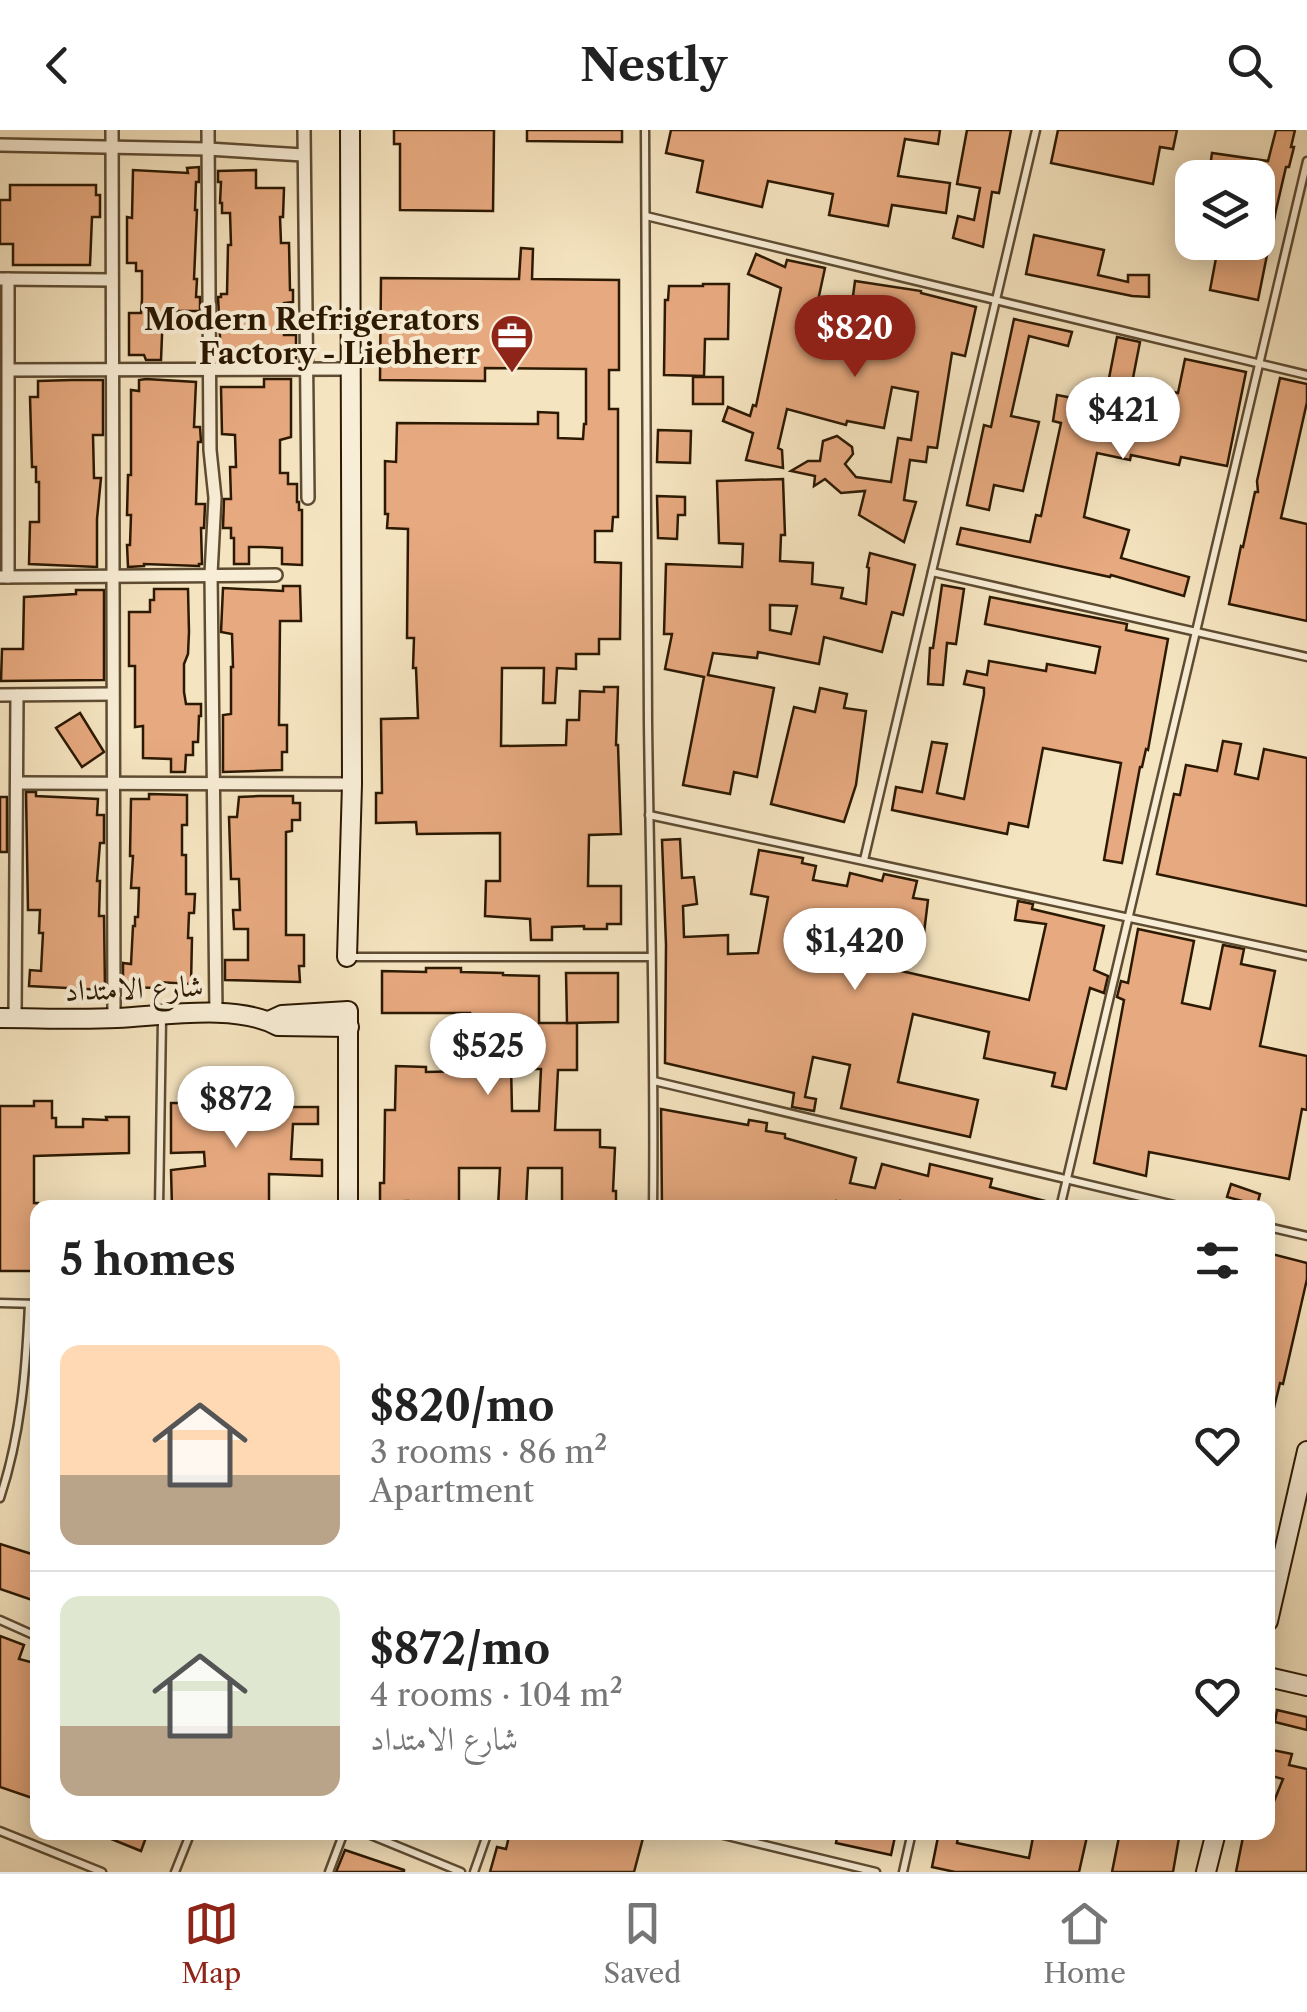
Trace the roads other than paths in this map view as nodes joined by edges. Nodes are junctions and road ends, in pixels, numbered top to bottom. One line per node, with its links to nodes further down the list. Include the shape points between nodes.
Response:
1 (112, 130): 8 (street)
2 (208, 130): 9 (street)
3 (304, 130): 10 (street)
4 (350, 130): 17 (street)
5 (645, 130): 12 (lane)
6 (1036, 130): 15 (lane)
7 (0, 145): 8 (street)
8 (112, 146): 9 (street); 14 (street)
9 (208, 149): 10 (street); 21 (street)
10 (303, 155): 18 (street)
11 (1307, 162): 16 (lane)
12 (646, 216): 15 (lane); 38 (lane)
13 (4, 279): 14 (street); 19 (street)
14 (112, 280): 20 (street)
15 (996, 299): 16 (lane); 24 (lane)
16 (1259, 364): 22 (lane); 29 (lane)
17 (351, 368): 18 (street); 37 (street)
18 (308, 369): 21 (street); 23 (street)
19 (8, 370): 20 (street); 27 (street)
20 (112, 370): 21 (street); 28 (street)
21 (210, 371): 25 (street, via 216,498)
22 (1307, 376)
23 (308, 498)
24 (932, 572): 29 (lane); 39 (lane)
25 (211, 574): 26 (street); 28 (street); 36 (street)
26 (276, 575)
27 (4, 576): 28 (street)
28 (114, 576): 31 (street)
29 (1196, 632): 30 (lane); 40 (lane)
30 (1307, 657)
31 (112, 694): 33 (street); 35 (street)
32 (0, 695): 33 (street)
33 (17, 695): 34 (street)
34 (17, 783): 35 (street); 46 (street)
35 (113, 784): 36 (street); 47 (street)
36 (213, 784): 37 (street); 44 (street)
37 (352, 784): 41 (street)
38 (649, 815): 39 (lane); 43 (lane)
39 (864, 860): 40 (lane)
40 (1128, 917): 42 (lane); 49 (lane)
41 (347, 956): 43 (lane)
42 (1307, 956)
43 (650, 957): 48 (lane)
44 (216, 1012): 45 (street, شارع الامتداد); 51 (street, شارع الامتداد, via 269,1021 282,1015 349,1019)
45 (162, 1015): 47 (street, شارع الامتداد); 50 (lane)
46 (7, 1018): 47 (street, شارع الامتداد)
47 (114, 1018)
48 (654, 1081): 49 (lane); 52 (lane)
49 (1066, 1179): 53 (lane); 54 (lane)
50 (159, 1200)
51 (348, 1200)
52 (653, 1200)
53 (1062, 1200)
54 (1154, 1200)
55 (1275, 1229): 56 (lane)
56 (1307, 1236)
57 (0, 1303): 58 (lane)
58 (30, 1304)
59 (30, 1336): 61 (lane, via 13,1458)
60 (1307, 1451): 62 (street)
61 (0, 1498)
62 (1275, 1590)
63 (0, 1620): 64 (lane)
64 (30, 1633)
65 (1275, 1679): 66 (street)
66 (1307, 1686)
67 (0, 1831): 75 (lane)
68 (189, 1840): 76 (lane)
69 (341, 1840): 77 (lane)
70 (383, 1840): 78 (lane)
71 (485, 1840): 79 (lane)
72 (744, 1840): 80 (lane)
73 (910, 1840): 81 (lane)
74 (1214, 1840): 82 (street)
75 (102, 1872)
76 (175, 1872)
77 (329, 1872)
78 (461, 1872)
79 (474, 1872)
80 (876, 1872)
81 (902, 1872)
82 (1206, 1872)

